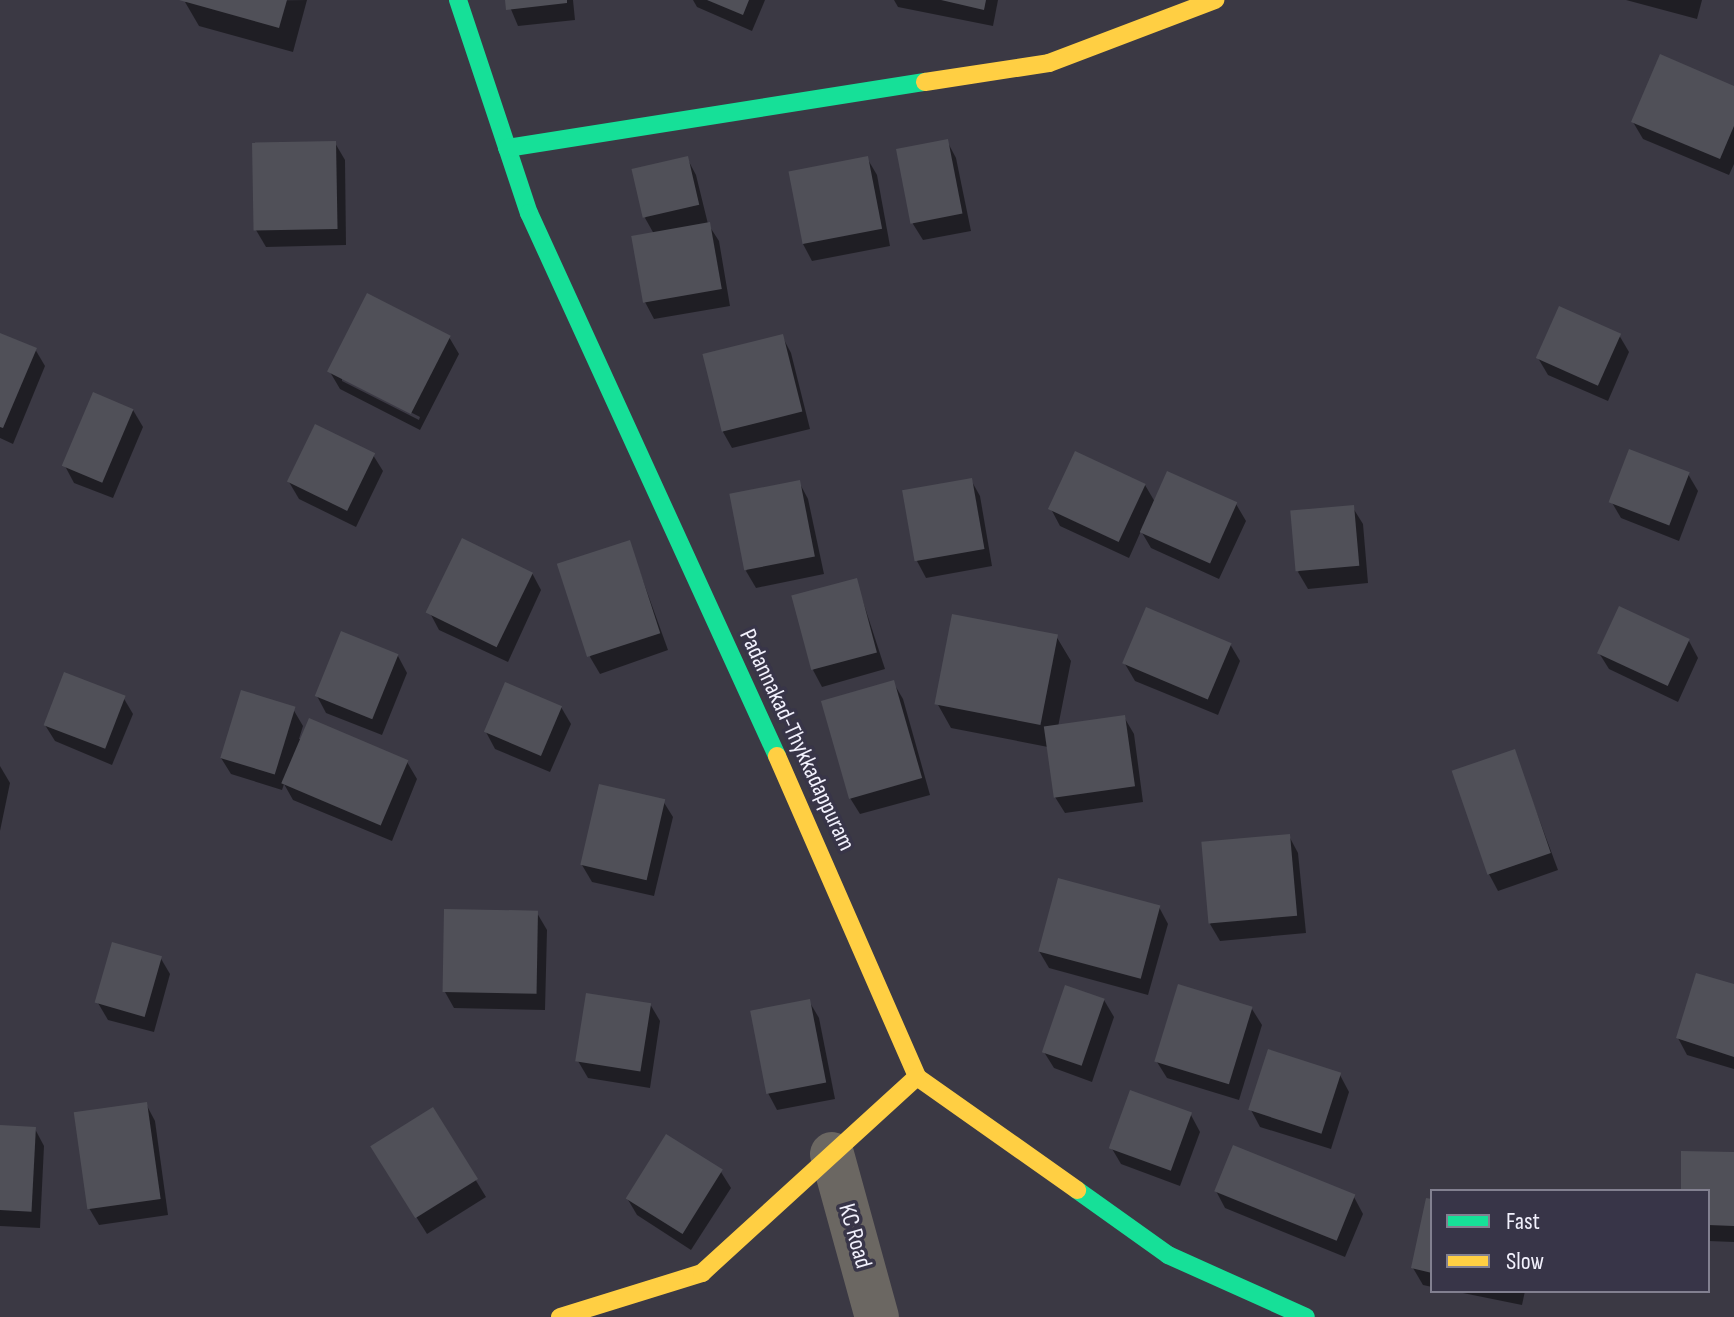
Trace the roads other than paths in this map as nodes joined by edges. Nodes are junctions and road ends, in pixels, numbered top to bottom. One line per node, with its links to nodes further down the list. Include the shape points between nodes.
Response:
1 (458, 0): 3 (main road, Padannakad-Thykkadappuram)
2 (1215, 0): 3 (main road, via 1049,63)
3 (507, 148): 4 (main road, Padannakad-Thykkadappuram, via 529,213 819,845)
4 (917, 1077): 5 (main road); 8 (main road, via 1168,1255)
5 (832, 1154): 6 (main road, via 702,1273); 7 (street, KC Road)
6 (560, 1317)
7 (877, 1317)
8 (1306, 1317)

